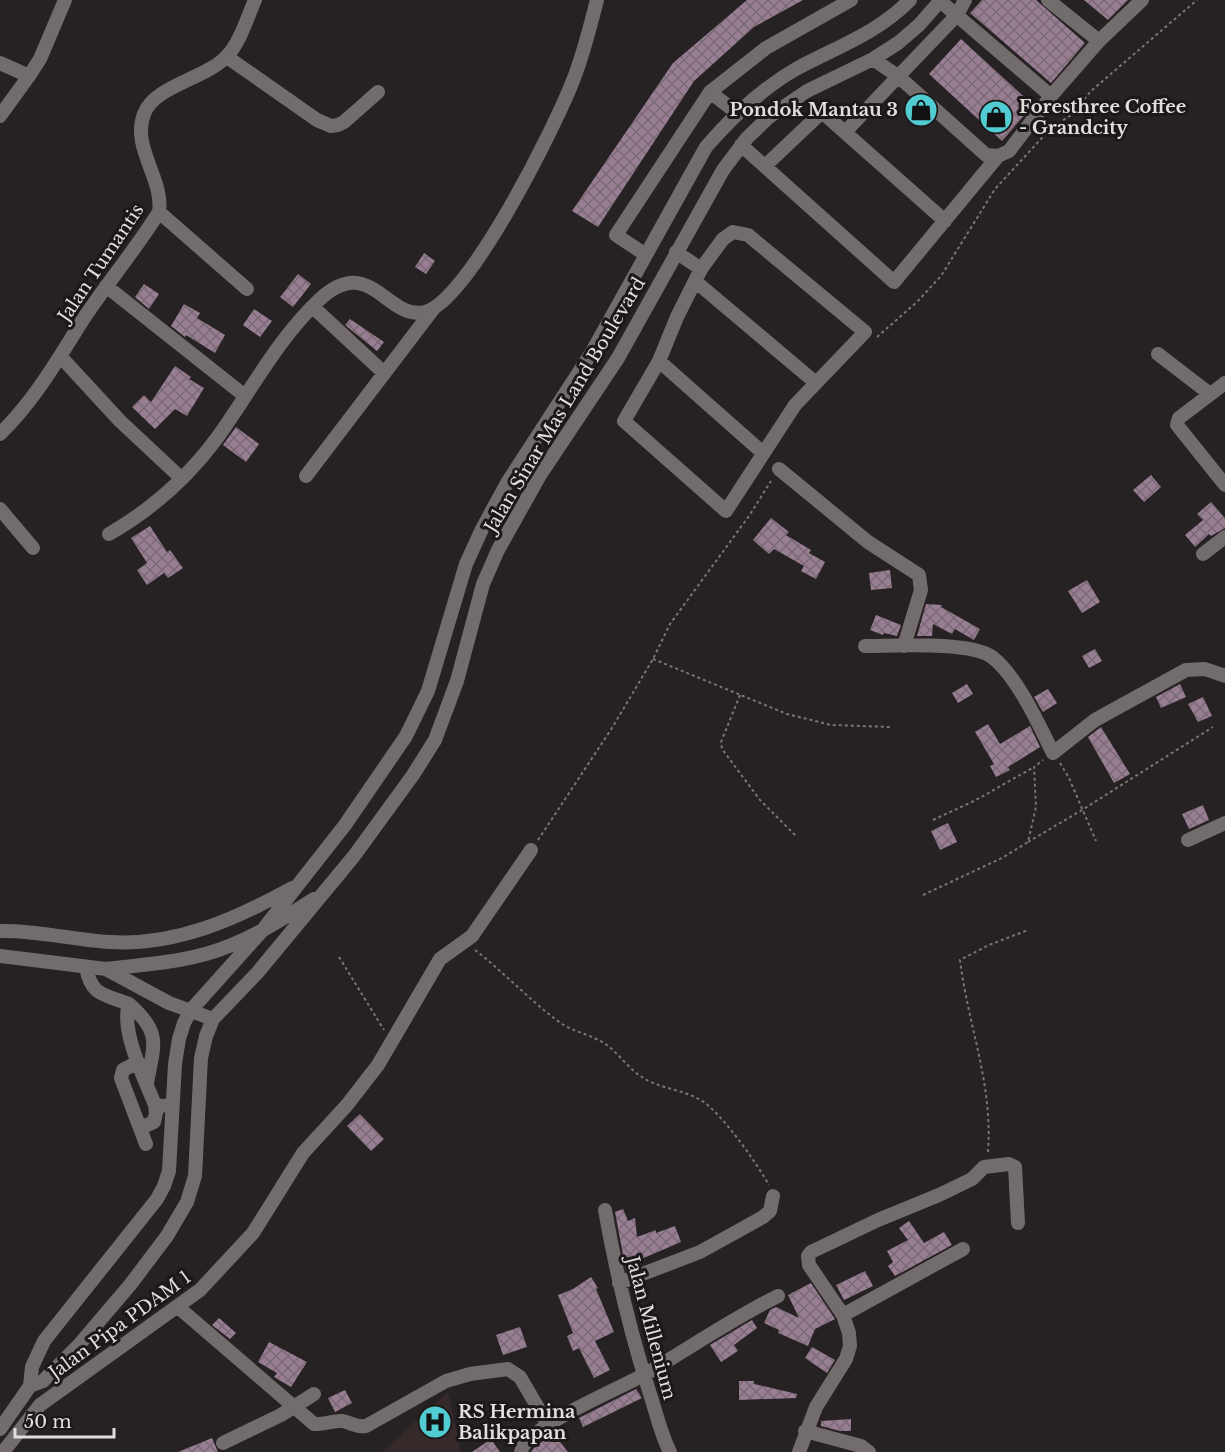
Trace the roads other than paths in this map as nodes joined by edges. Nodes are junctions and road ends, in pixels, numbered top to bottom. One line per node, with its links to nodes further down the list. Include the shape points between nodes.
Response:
1 (65, 0): 15 (street)
2 (255, 0): 12 (street, Jalan Tumantis)
3 (597, 0): 36 (street, via 573,81 524,182 490,242 447,298)
4 (851, 0): 18 (street, via 766,48)
5 (910, 0): 20 (street, Jalan Sinar Mas Land Boulevard, via 873,30 794,70)
6 (965, 0): 10 (street)
7 (1047, 0): 11 (street)
8 (1142, 0): 11 (street)
9 (940, 1): 10 (street); 13 (street, Jalan Sinar Mas Land Boulevard, via 919,25)
10 (957, 15): 16 (street); 19 (street)
11 (1100, 41): 19 (street)
12 (227, 57): 17 (street, via 331,126 344,122); 26 (street, Jalan Tumantis, via 160,96 144,112 143,146 159,194)
13 (873, 59): 16 (street); 23 (street, Jalan Sinar Mas Land Boulevard, via 807,91 769,117)
14 (0, 63): 15 (street)
15 (29, 76): 21 (street)
16 (898, 77): 22 (street); 24 (street, via 986,155)
17 (378, 92)
18 (710, 92): 20 (street); 31 (street, via 616,235)
19 (1051, 96): 24 (street, via 1009,151)
20 (737, 113): 28 (street, Jalan Sinar Mas Land Boulevard, via 706,147)
21 (0, 116)
22 (845, 132): 25 (street, via 822,112); 27 (street)
23 (741, 145): 25 (street); 29 (street, Jalan Sinar Mas Land Boulevard)
24 (998, 156): 27 (street)
25 (765, 166): 27 (street, via 894,282)
26 (159, 213): 33 (street, Jalan Tumantis); 34 (street)
27 (945, 221)
28 (664, 224): 29 (street); 31 (street, Jalan Sinar Mas Land Boulevard)
29 (686, 234): 30 (street, Jalan Sinar Mas Land Boulevard)
30 (676, 252): 32 (street); 63 (street, Jalan Sinar Mas Land Boulevard, via 618,358 540,474 498,550 483,584 457,681 435,740)
31 (646, 255): 62 (street, Jalan Sinar Mas Land Boulevard, via 592,352 507,483 482,529 466,564 428,691 406,736 345,825)
32 (698, 275): 39 (street); 41 (street); 41 (street, via 723,239 733,232 748,235 865,332)
33 (106, 286): 38 (street, Jalan Tumantis); 44 (street)
34 (246, 289)
35 (313, 307): 36 (street, via 332,290 357,283 370,286 411,312); 40 (street); 44 (street, via 279,344)
36 (435, 307): 40 (street)
37 (1158, 354): 43 (street)
38 (60, 357): 45 (street, Jalan Tumantis, via 18,416); 49 (street)
39 (658, 361): 46 (street); 46 (street, via 624,421 726,511)
40 (384, 373): 48 (street)
41 (816, 383): 46 (street, via 795,405)
42 (1225, 383): 43 (street)
43 (1210, 394): 50 (street, via 1179,418 1177,425)
44 (245, 396): 49 (street, via 215,440)
45 (0, 434)
46 (763, 453)
47 (779, 469): 57 (street, via 868,542 919,575 921,590)
48 (306, 476)
49 (181, 478): 52 (street, via 152,507)
50 (1225, 485)
51 (0, 509): 54 (street)
52 (109, 534)
53 (1225, 537): 55 (street)
54 (33, 548)
55 (1203, 554)
56 (865, 646): 57 (street)
57 (904, 646): 58 (street, via 954,648 991,656 1010,677 1053,753 1095,720 1186,670 1205,669)
58 (1225, 676)
59 (1225, 823): 60 (street)
60 (1188, 840)
61 (531, 850): 88 (street, Jalan Pipa PDAM 1, via 472,936 440,959 378,1065 303,1153 253,1233 200,1290)
62 (296, 886): 65 (street, Jalan Sinar Mas Land Boulevard); 66 (street, Jalan Sinar Mas Land Boulevard, via 216,926)
63 (323, 894): 65 (street); 73 (street, Jalan Sinar Mas Land Boulevard)
64 (0, 931): 66 (street, Jalan Sinar Mas Land Boulevard, via 112,942)
65 (261, 932): 68 (street, via 227,947); 72 (street, Jalan Sinar Mas Land Boulevard)
66 (169, 938): 68 (street)
67 (0, 956): 69 (street)
68 (173, 961): 70 (street)
69 (86, 966): 70 (street); 71 (street, via 91,986)
70 (106, 969): 72 (street, via 169,1003)
71 (129, 1004): 74 (street, via 127,1022); 75 (street, via 151,1029 154,1046)
72 (191, 1010): 73 (street); 77 (street, Jalan Sinar Mas Land Boulevard, via 179,1040)
73 (213, 1019): 81 (street, Jalan Sinar Mas Land Boulevard, via 201,1058)
74 (138, 1062): 75 (street); 78 (street, via 123,1070 121,1078)
75 (147, 1083): 76 (street)
76 (155, 1105): 77 (street); 78 (street, via 154,1122)
77 (172, 1106): 80 (street, Jalan Sinar Mas Land Boulevard)
78 (140, 1128): 79 (street)
79 (146, 1144)
80 (169, 1171): 81 (street); 91 (street, Jalan Sinar Mas Land Boulevard, via 157,1199 44,1341 32,1366)
81 (195, 1176): 91 (street, Jalan Sinar Mas Land Boulevard, via 187,1202 167,1236 130,1285 58,1368)
82 (773, 1196): 86 (street, via 770,1211 763,1217 700,1252)
83 (605, 1210): 86 (street, Jalan Millenium)
84 (1018, 1223): 89 (street, via 1015,1167 984,1167 972,1179 948,1191 811,1252 809,1265)
85 (963, 1249): 89 (street)
86 (619, 1283): 90 (street, Jalan Millenium)
87 (778, 1296): 90 (street, via 743,1313)
88 (178, 1307): 93 (street); 98 (street, Jalan Pipa PDAM 1, via 40,1405)
89 (843, 1315): 96 (street, via 850,1346 846,1359)
90 (644, 1375): 94 (street); 100 (street, Jalan Millenium)
91 (30, 1386): 95 (street)
92 (314, 1394): 93 (street)
93 (293, 1407): 94 (street, via 314,1424 341,1421 363,1427 446,1382 470,1374 508,1370 520,1377); 97 (street)
94 (548, 1425): 99 (street, via 523,1444)
95 (0, 1429)
96 (805, 1431): 101 (street); 102 (street, via 861,1446)
97 (223, 1443)
98 (3, 1452)
99 (521, 1452)
100 (670, 1452)
101 (799, 1452)
102 (869, 1452)

